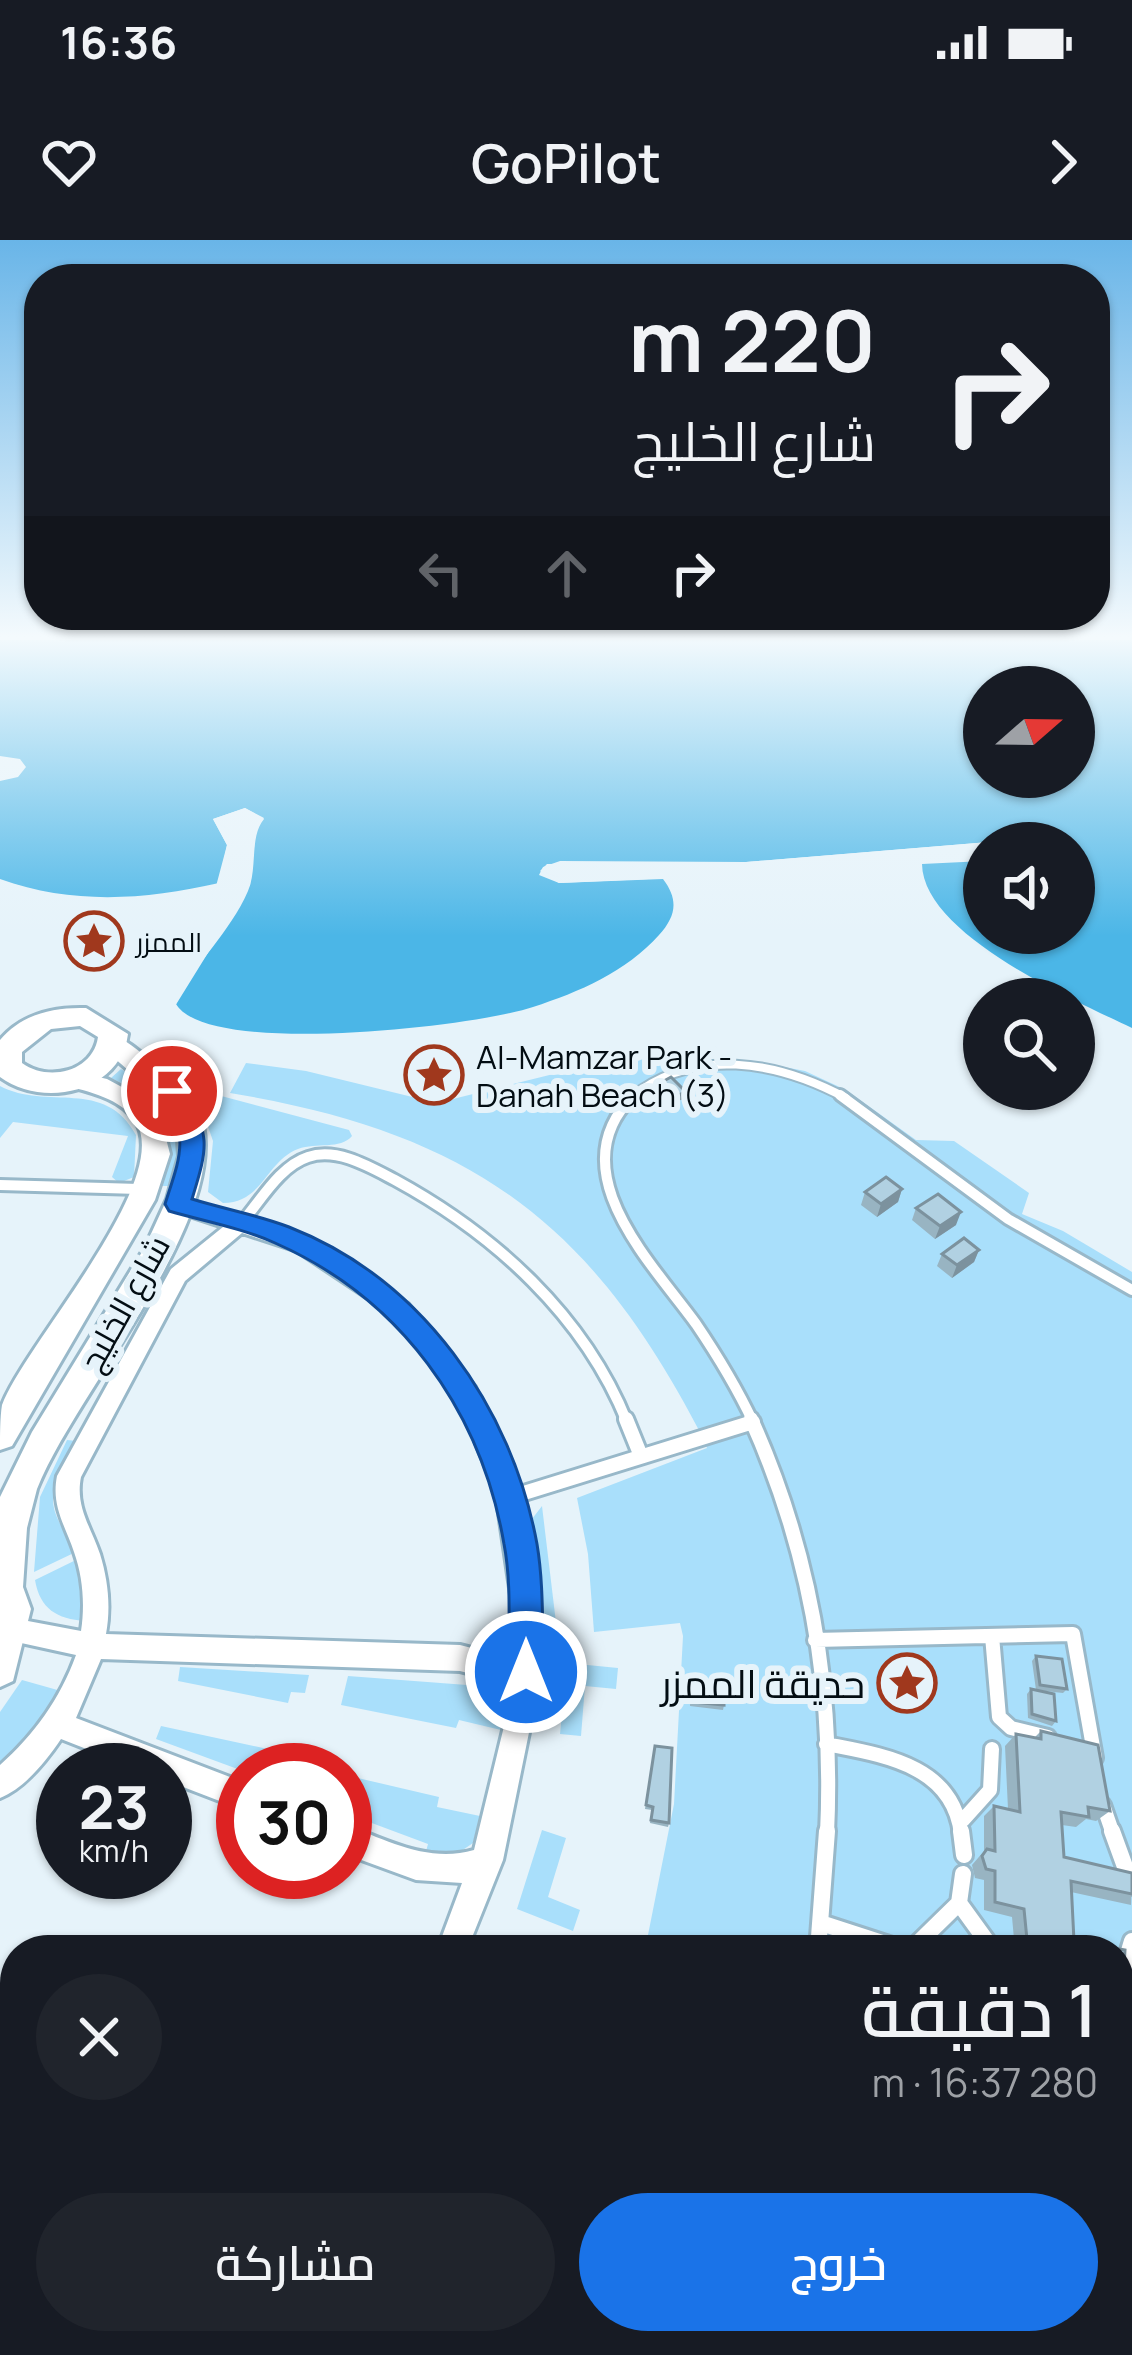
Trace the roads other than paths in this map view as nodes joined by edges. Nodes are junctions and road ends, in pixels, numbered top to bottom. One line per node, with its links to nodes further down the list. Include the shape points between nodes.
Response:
1 (43, 1022): 2 (main road); 3 (main road, via 98,1021); 4 (main road, via 12,1042)
2 (0, 1026)
3 (114, 1044): 5 (main road, via 97,1068); 8 (main road, شارع الخليج, via 172,1091 189,1118 194,1167)
4 (4, 1065): 5 (main road, via 32,1082)
5 (74, 1079): 7 (main road, شارع الخليج, via 110,1088 148,1118 158,1147)
6 (0, 1185): 7 (lane)
7 (145, 1194): 8 (main road); 12 (main road, شارع الخليج)
8 (178, 1204): 9 (street); 15 (main road, شارع الخليج, via 27,1472 10,1520)
9 (244, 1221): 13 (lane, via 300,1160 322,1154 425,1196 511,1260 562,1314 607,1378); 14 (street, via 338,1264 419,1329 472,1403); 19 (street, via 178,1275 69,1476 65,1502 97,1585)
10 (1132, 1290): 11 (lane, via 994,1210 822,1085 740,1065 659,1075 619,1106 608,1186 631,1237)
11 (753, 1422): 13 (lane); 18 (lane, via 785,1508)
12 (0, 1436)
13 (641, 1456): 14 (lane)
14 (511, 1497): 21 (street, via 526,1596)
15 (3, 1580): 16 (main road, شارع الخليج)
16 (13, 1630): 19 (street); 20 (main road)
17 (992, 1636): 18 (lane); 23 (lane, via 1002,1722); 26 (lane, via 1073,1634)
18 (814, 1640): 24 (lane)
19 (92, 1646): 21 (street, via 460,1658 495,1667); 22 (street)
20 (0, 1668)
21 (526, 1698): 33 (street)
22 (57, 1724): 27 (street); 28 (street)
23 (1057, 1739)
24 (826, 1744): 30 (lane, via 904,1756); 37 (lane)
25 (992, 1749): 30 (lane, via 990,1790)
26 (1097, 1772)
27 (0, 1784)
28 (216, 1786)
29 (1101, 1794): 35 (lane)
30 (963, 1820): 32 (lane)
31 (372, 1849): 33 (street, via 426,1870)
32 (964, 1855)
33 (488, 1861): 38 (street)
34 (963, 1874): 36 (lane)
35 (1132, 1886)
36 (959, 1903): 41 (lane); 42 (lane)
37 (821, 1923): 39 (lane); 40 (lane)
38 (458, 1935)
39 (820, 1935)
40 (858, 1935)
41 (926, 1935)
42 (982, 1935)

